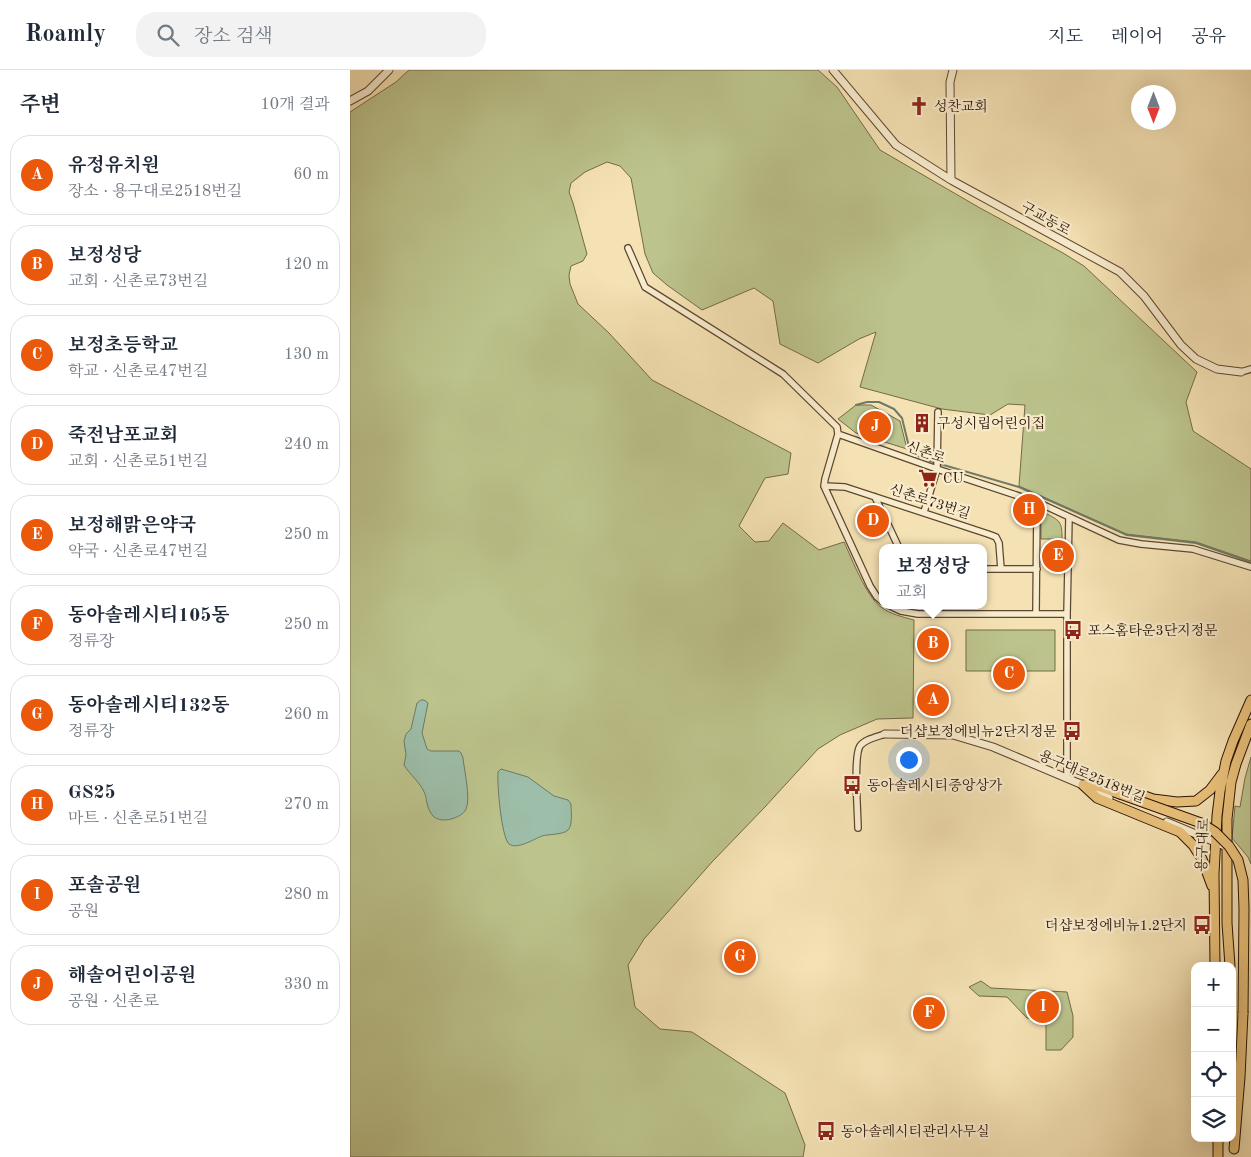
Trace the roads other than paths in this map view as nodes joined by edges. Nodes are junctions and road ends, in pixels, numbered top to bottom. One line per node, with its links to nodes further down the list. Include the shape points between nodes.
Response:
1 (389, 70): 4 (street, via 368,91)
2 (833, 70): 5 (street, 구교동로, via 896,145)
3 (953, 70): 5 (street, via 950,82)
4 (350, 101)
5 (951, 180): 8 (street, 구교동로, via 1120,272 1196,359 1217,369)
6 (628, 248): 10 (street, via 645,287 783,374 837,427)
7 (1251, 369): 8 (street, 구교동로)
8 (1241, 372)
9 (938, 412): 11 (street)
10 (838, 434): 11 (street, 신촌로); 12 (street)
11 (937, 469): 14 (street, 신촌로); 15 (street)
12 (824, 486): 13 (street, 신촌로73번길, via 845,487); 22 (street, via 870,586)
13 (875, 496): 15 (street, 신촌로73번길); 17 (street)
14 (1036, 502): 16 (street, 신촌로); 21 (street)
15 (924, 512): 20 (street, 신촌로73번길, via 996,538)
16 (1069, 517): 18 (street, 신촌로, via 1119,540 1193,549); 27 (street)
17 (897, 544)
18 (1251, 567)
19 (987, 569): 20 (street)
20 (1001, 569): 21 (street)
21 (1037, 569): 26 (street)
22 (879, 599)
23 (897, 609): 25 (street)
24 (931, 609): 25 (street)
25 (931, 614): 26 (street)
26 (1036, 614): 27 (street)
27 (1067, 614): 33 (street)
28 (1251, 700): 31 (main road, 용구대로)
29 (1251, 724): 35 (main road, 용구대로, via 1236,764)
30 (885, 734): 33 (street, 용구대로2518번길, via 953,736); 36 (street, via 860,746 856,759)
31 (1226, 761): 32 (main road, 용구대로); 35 (main road, via 1221,804 1223,807)
32 (1223, 772): 34 (main road, via 1210,790 1196,801 1153,799 1105,782); 37 (main road, 용구대로)
33 (1067, 778): 34 (street, 용구대로2518번길)
34 (1083, 785): 37 (street, 용구대로2518번길); 40 (main road, via 1097,798 1180,832 1202,859); 46 (main road, bridge, via 1101,787 1201,823 1215,832 1238,860 1243,880 1244,909 1243,1013)
35 (1228, 804): 38 (main road, 용구대로)
36 (858, 828)
37 (1216, 842): 38 (street, 용구대로2518번길); 39 (main road, 용구대로)
38 (1227, 847): 41 (main road, 용구대로)
39 (1214, 874): 40 (main road, 용구대로); 41 (main road, via 1219,873 1220,910)
40 (1214, 892): 42 (main road, 용구대로)
41 (1227, 923): 43 (main road, 용구대로)
42 (1215, 962)
43 (1230, 962)
44 (1233, 1097): 46 (main road)
45 (1218, 1142): 47 (main road)
46 (1234, 1153)
47 (1218, 1157)

